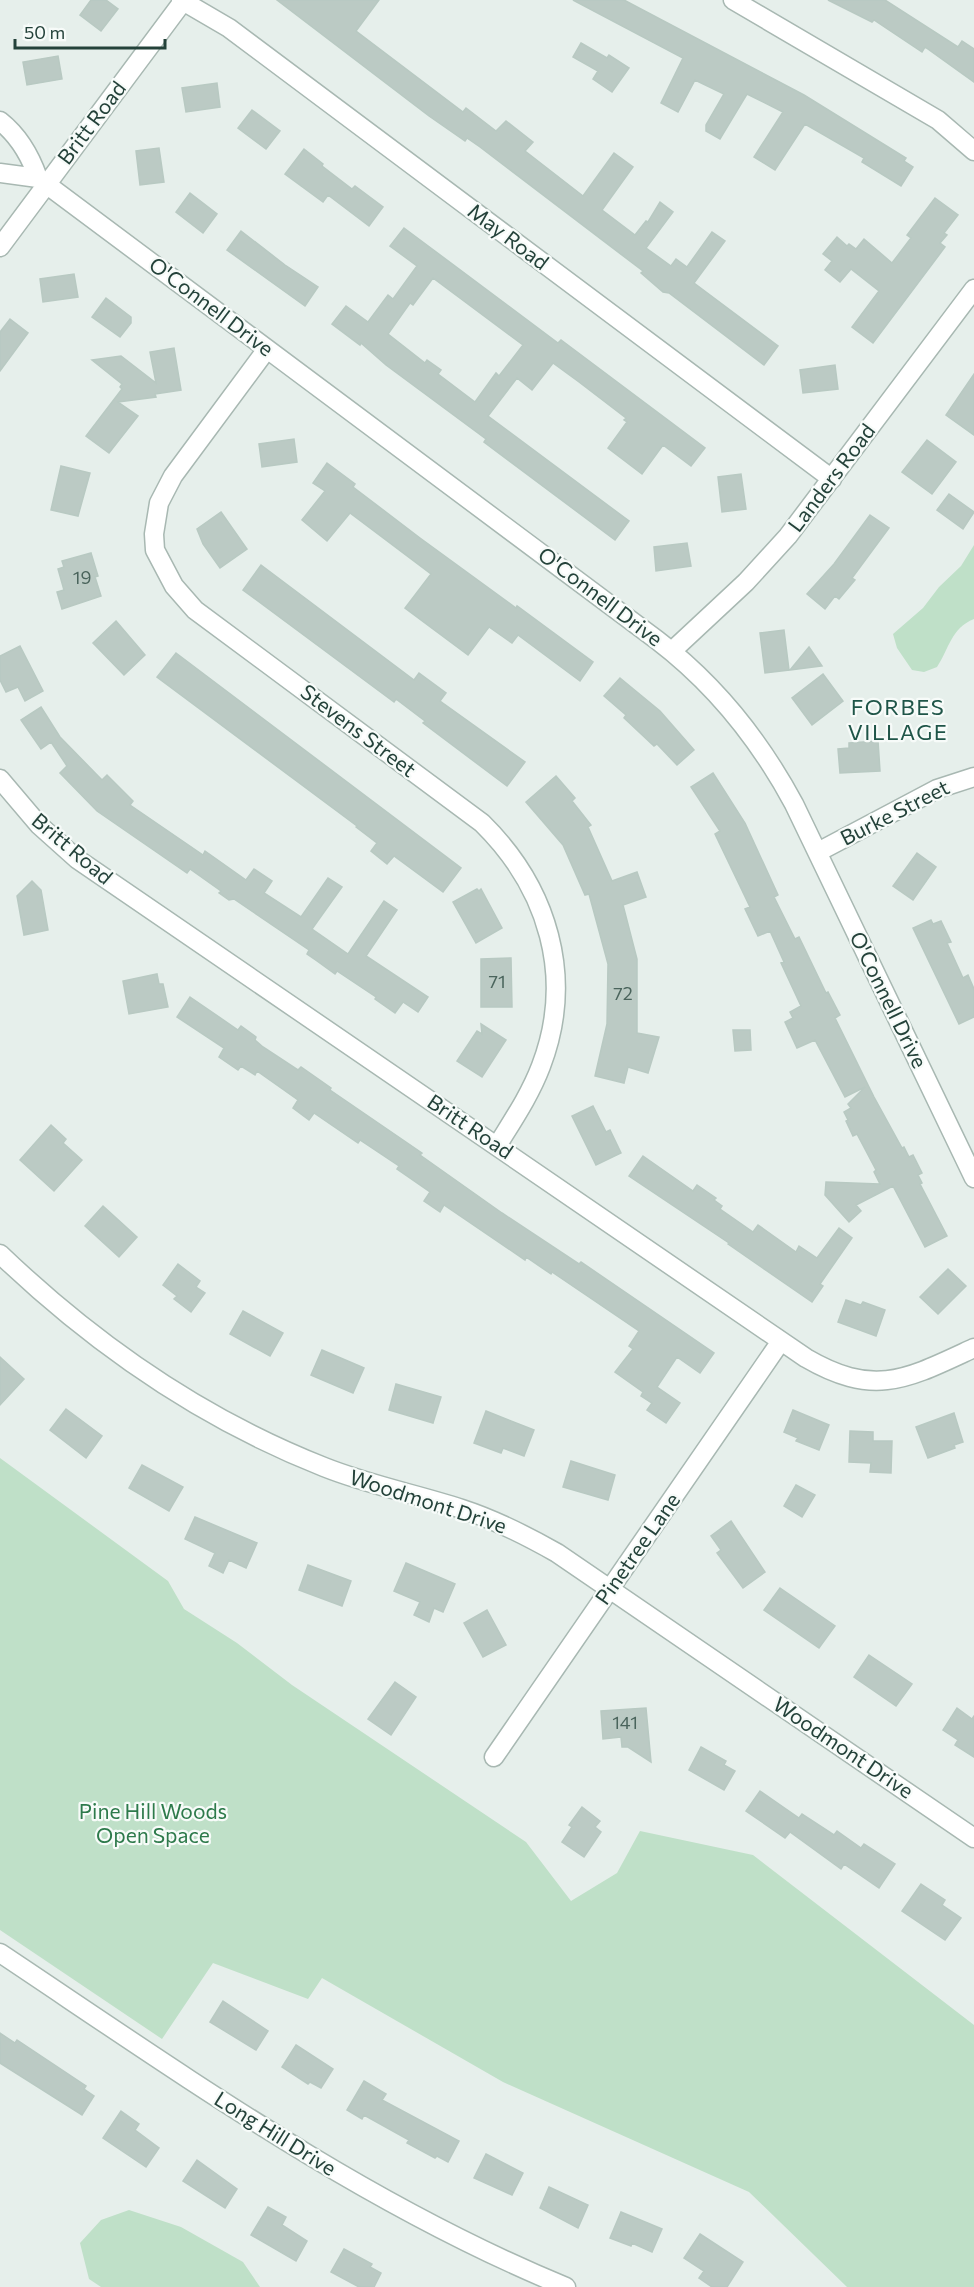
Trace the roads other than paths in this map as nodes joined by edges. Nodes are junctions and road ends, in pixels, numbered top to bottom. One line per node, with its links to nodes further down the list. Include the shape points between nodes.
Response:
1 (183, 0): 6 (street, Britt Road); 10 (street, May Road, via 229,28)
2 (733, 0): 4 (street, via 938,120)
3 (0, 121): 6 (street, O'Connell Drive, via 25,149)
4 (974, 151)
5 (0, 173): 6 (street)
6 (42, 181): 7 (street, Britt Road); 9 (street, O'Connell Drive)
7 (0, 247)
8 (974, 289): 10 (street, Landers Road)
9 (267, 349): 11 (street, O'Connell Drive); 15 (street, Stevens Street, via 165,489 155,518 155,550 174,586 195,610 482,823 526,877 550,936 556,977 554,1018 531,1089)
10 (832, 479): 11 (street, Landers Road, via 768,560)
11 (672, 651): 14 (street, O'Connell Drive, via 718,694 752,735)
12 (974, 777): 14 (street, Burke Street, via 937,789)
13 (0, 778): 15 (street, Britt Road, via 39,825 77,858)
14 (818, 852): 16 (street, O'Connell Drive)
15 (497, 1146): 18 (street, Britt Road)
16 (974, 1178)
17 (0, 1254): 20 (street, Woodmont Drive, via 107,1344 195,1405 237,1428 360,1480 493,1521 557,1553)
18 (781, 1341): 19 (street, Britt Road, via 833,1373 864,1381 917,1374); 20 (street, Pinetree Lane)
19 (974, 1348)
20 (610, 1588): 21 (street, Pinetree Lane); 22 (street, Woodmont Drive)
21 (494, 1757)
22 (974, 1838)
23 (0, 1953): 24 (street, Long Hill Drive, via 307,2156 475,2247)
24 (566, 2287)

